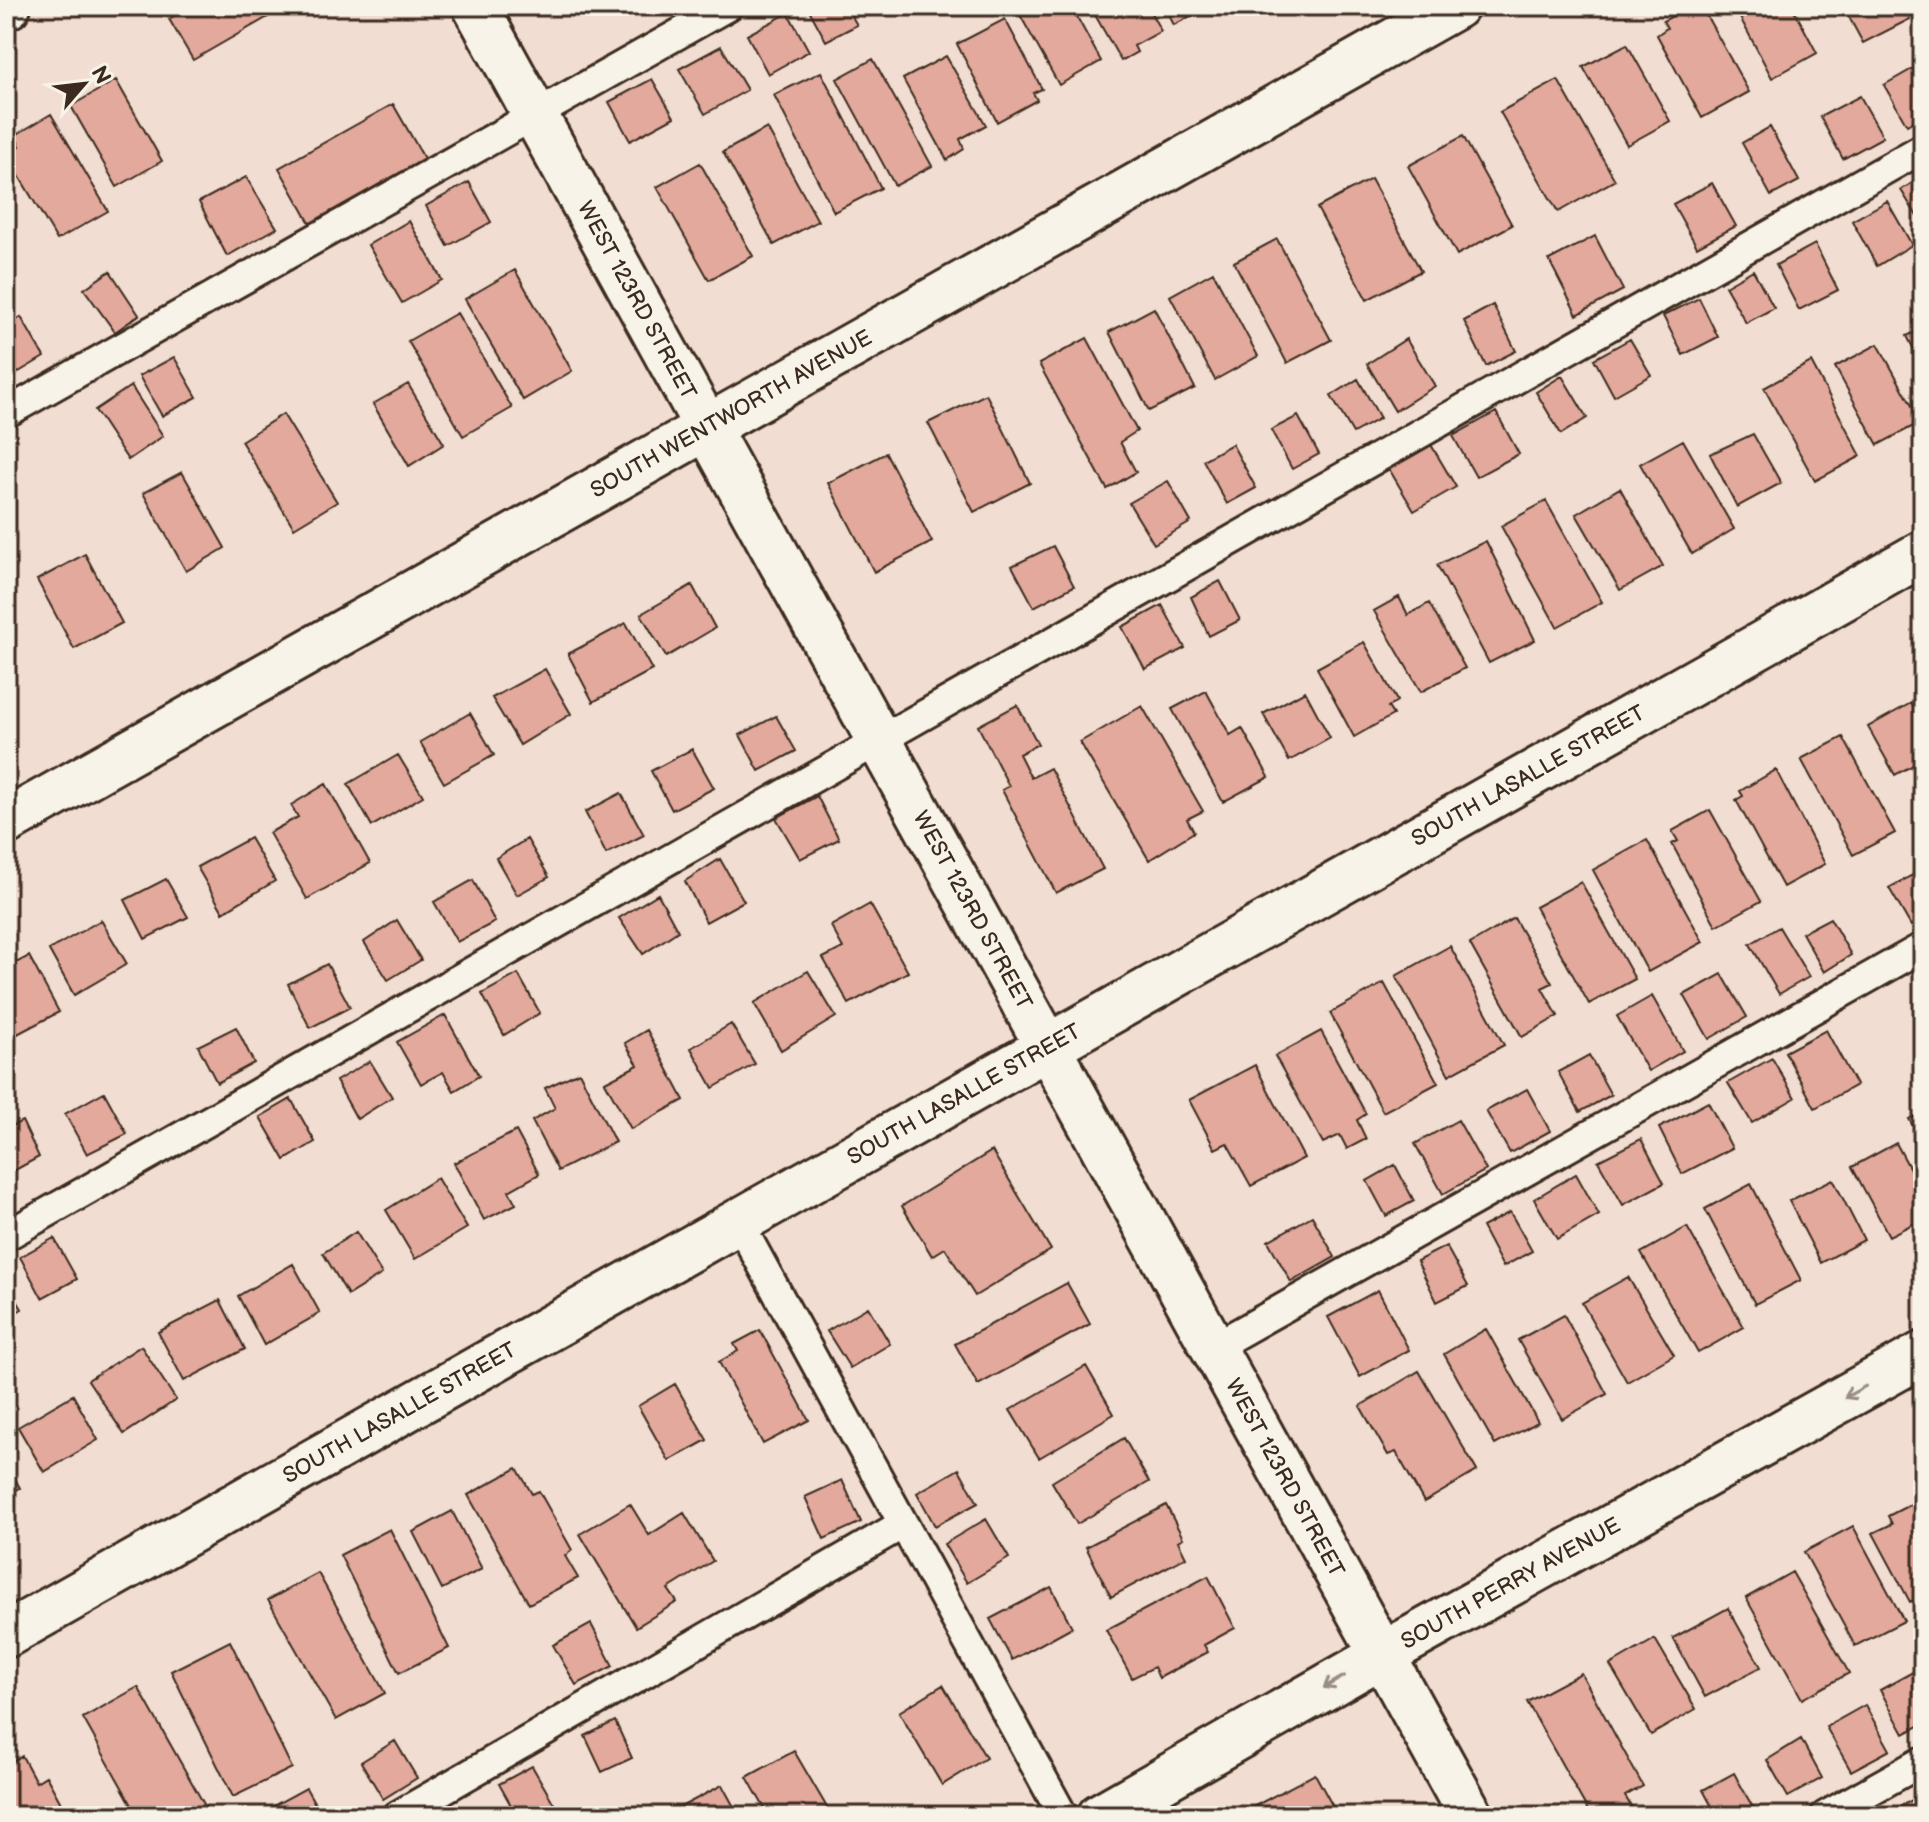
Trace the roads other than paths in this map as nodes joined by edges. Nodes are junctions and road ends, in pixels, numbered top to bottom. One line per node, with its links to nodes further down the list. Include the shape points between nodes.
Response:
1 (475, 6): 4 (street, WEST 123RD STREET)
2 (728, 6): 4 (lane)
3 (1456, 6): 7 (street, SOUTH WENTWORTH AVENUE)
4 (535, 113): 6 (lane); 7 (street, WEST 123RD STREET)
5 (1923, 148): 9 (lane)
6 (6, 413)
7 (707, 426): 9 (street, WEST 123RD STREET); 10 (street, SOUTH WENTWORTH AVENUE)
8 (1923, 553): 12 (street, SOUTH LASALLE STREET)
9 (880, 740): 12 (street, WEST 123RD STREET); 14 (lane)
10 (6, 822)
11 (1923, 947): 15 (lane)
12 (1048, 1046): 13 (street, SOUTH LASALLE STREET); 15 (street, WEST 123RD STREET)
13 (738, 1221): 17 (lane); 18 (street, SOUTH LASALLE STREET)
14 (6, 1236)
15 (1214, 1347): 19 (street, WEST 123RD STREET)
16 (1923, 1354): 19 (street, SOUTH PERRY AVENUE, one-way to 19)
17 (903, 1524): 21 (lane); 22 (lane)
18 (6, 1635)
19 (1382, 1655): 23 (street, SOUTH PERRY AVENUE, one-way to 23); 24 (street, WEST 123RD STREET)
20 (1923, 1761): 25 (lane)
21 (397, 1816)
22 (1063, 1816)
23 (1100, 1816)
24 (1471, 1816)
25 (1825, 1816)

